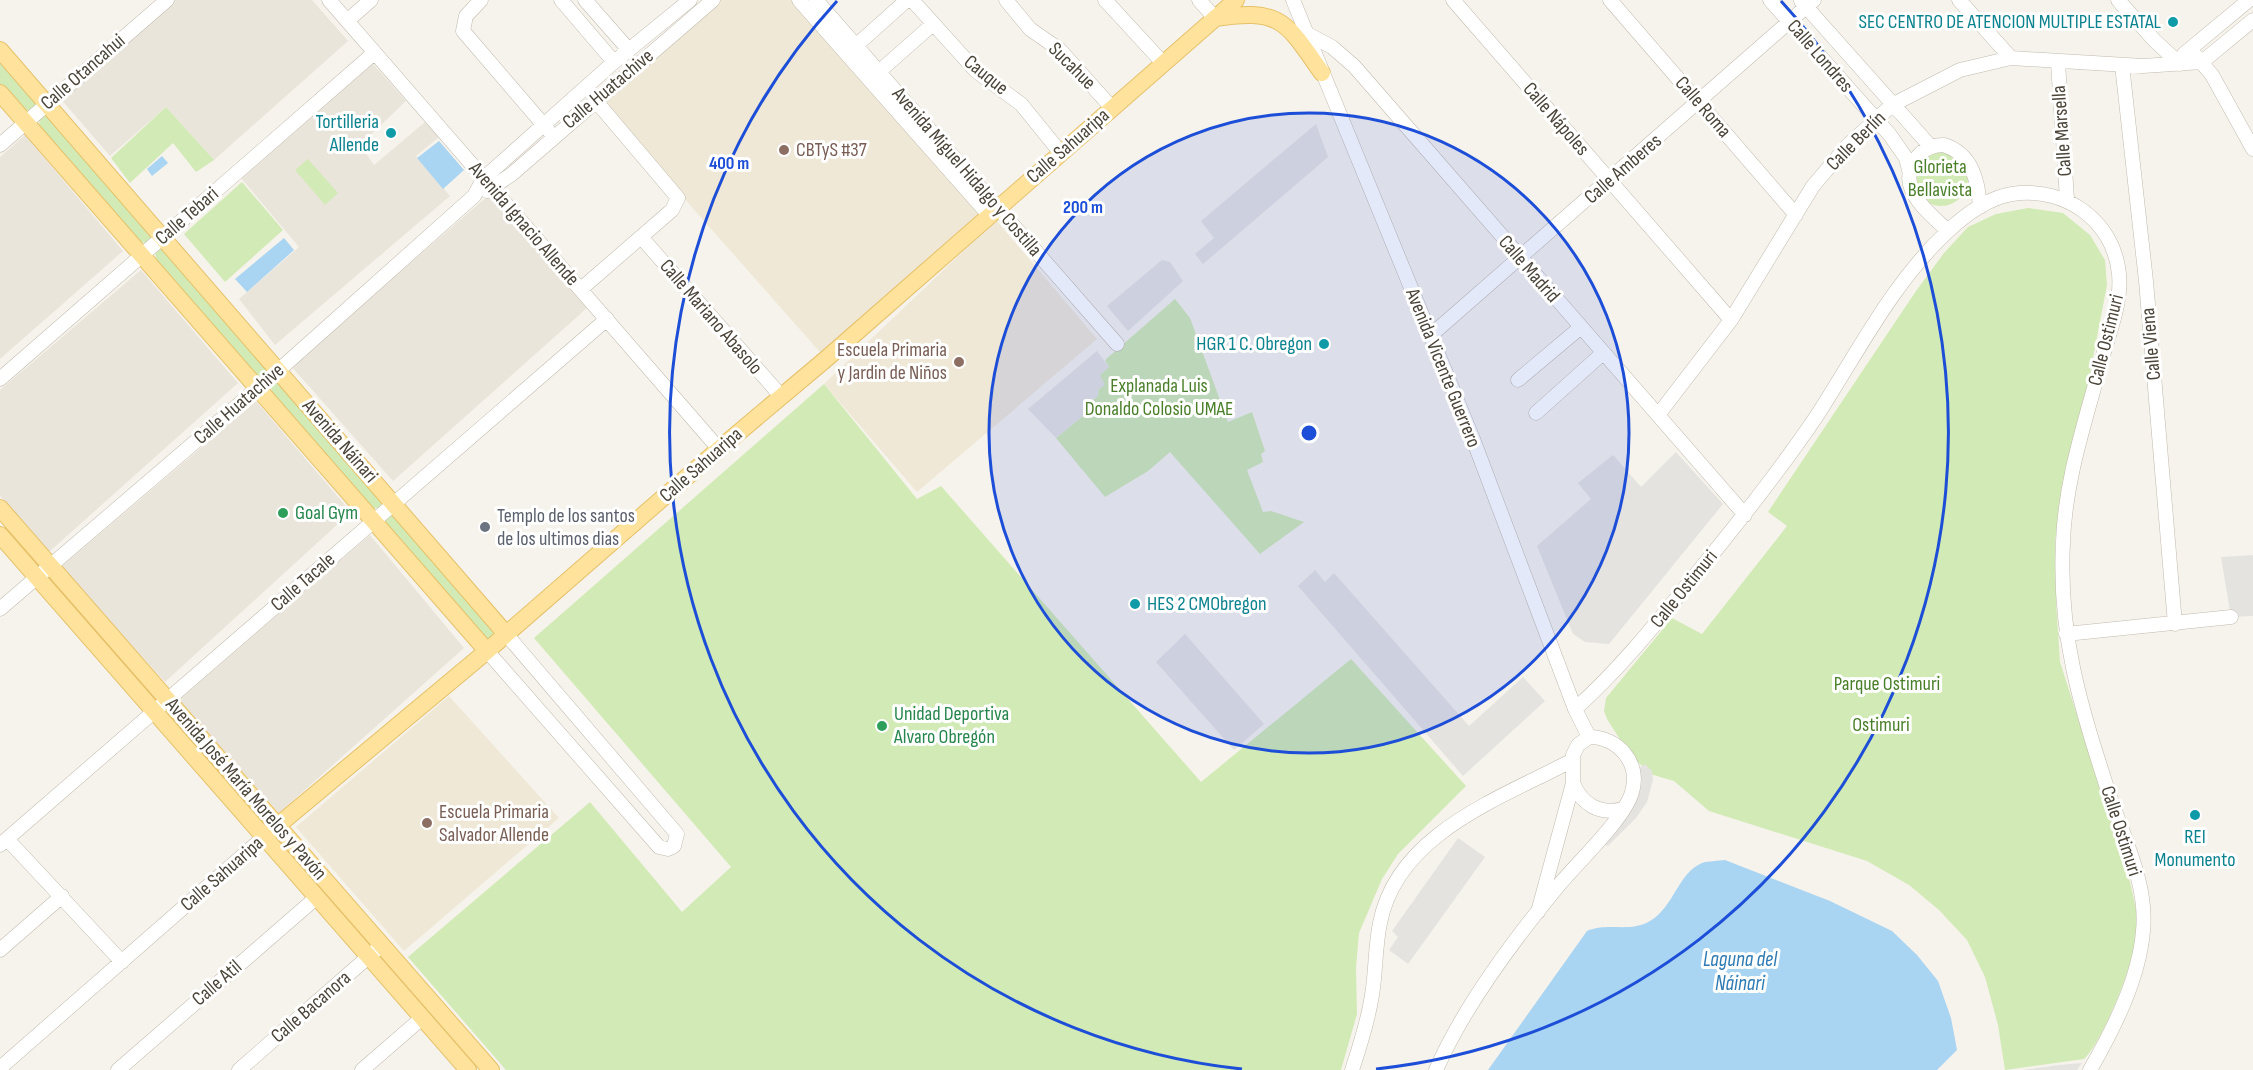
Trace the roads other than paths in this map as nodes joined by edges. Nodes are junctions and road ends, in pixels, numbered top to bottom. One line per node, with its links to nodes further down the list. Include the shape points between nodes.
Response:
1 (167, 0): 48 (street, Calle Otancahui)
2 (329, 0): 27 (street, Avenida Ignacio Allende)
3 (371, 0): 27 (street)
4 (481, 0): 53 (street, via 466,16 463,31)
5 (561, 0): 37 (street)
6 (585, 0): 32 (street)
7 (690, 0): 32 (street, Calle Huatachive)
8 (713, 0): 46 (street, Calle Huatachive)
9 (799, 0): 33 (street, Avenida Miguel Hidalgo y Costilla)
10 (816, 0): 33 (street, Avenida Miguel Hidalgo y Costilla)
11 (907, 0): 33 (street)
12 (912, 0): 29 (street, Cauque)
13 (1006, 0): 50 (street, Sucahue, via 1030,29 1060,50)
14 (1105, 0): 39 (street)
15 (1198, 0): 25 (street)
16 (1236, 0): 25 (main road, Calle Sahuaripa)
17 (1293, 0): 30 (street, Avenida Vicente Guerrero)
18 (1453, 0): 60 (street, Calle Nápoles)
19 (1610, 0): 47 (street, Calle Roma)
20 (1770, 0): 28 (street, Calle Londres)
21 (1959, 0): 36 (street)
22 (2118, 0): 41 (street)
23 (2249, 0): 34 (street)
24 (1806, 2): 28 (street, Calle Amberes); 49 (street, Calle Londres)
25 (1215, 18): 39 (main road, Calle Sahuaripa); 43 (main road, via 1242,14 1271,18 1290,31)
26 (2253, 20): 38 (street)
27 (346, 21): 35 (street, Avenida Ignacio Allende)
28 (1789, 22): 47 (street, Calle Amberes); 51 (street, Calle Londres)
29 (933, 24): 44 (street); 58 (street, Cauque, via 976,71 1021,104)
30 (1306, 33): 43 (street, Avenida Vicente Guerrero); 70 (street, Calle Madrid, via 1332,46 1354,66)
31 (0, 50): 48 (main road, Avenida Náinari)
32 (629, 50): 37 (street, Calle Huatachive)
33 (851, 50): 44 (street, Avenida Miguel Hidalgo y Costilla)
34 (2191, 50): 38 (street); 41 (street)
35 (374, 53): 61 (street, Avenida Ignacio Allende); 67 (street, Calle Tebari)
36 (2011, 58): 40 (street, Calle Berlín); 49 (street, Calle Berlín, via 1960,70)
37 (614, 62): 53 (street, Calle Huatachive)
38 (2202, 62): 41 (street, Calle Berlín); 57 (street)
39 (1163, 63): 50 (main road, Calle Sahuaripa)
40 (2058, 63): 42 (street, Calle Berlín); 62 (street, Calle Marsella)
41 (2175, 63): 42 (street, Calle Berlín)
42 (2122, 65): 72 (street, Calle Viena)
43 (1322, 73): 77 (street, Avenida Vicente Guerrero)
44 (874, 76): 64 (street, Avenida Miguel Hidalgo y Costilla)
45 (0, 93): 52 (main road, Avenida Náinari)
46 (595, 100): 54 (street, Calle Huatachive); 68 (street, via 678,198 672,210)
47 (1699, 102): 60 (street, Calle Amberes); 65 (street, Calle Roma)
48 (47, 104): 52 (street, Calle Otancahui); 67 (main road, Avenida Náinari)
49 (1892, 105): 51 (street, Calle Berlín); 56 (street, Calle Londres)
50 (1112, 108): 58 (main road, Calle Sahuaripa)
51 (1875, 119): 59 (street, Calle Londres, via 1899,147); 65 (street, Calle Berlín, via 1827,168)
52 (26, 122): 55 (street, Calle Otancahui); 69 (main road, Avenida Náinari)
53 (543, 125): 54 (street); 61 (street, Calle Huatachive)
54 (554, 136): 61 (street, Calle Huatachive)
55 (0, 145)
56 (1932, 147): 59 (street, via 1921,153); 63 (street, via 1951,148 1968,161)
57 (2253, 149)
58 (1060, 152): 64 (main road, Calle Sahuaripa)
59 (1910, 171): 66 (street, Calle Londres, via 1909,180 1919,204)
60 (1609, 180): 70 (street, Calle Amberes); 75 (street, Calle Nápoles)
61 (489, 184): 73 (street, Avenida Ignacio Allende); 80 (street, Calle Huatachive)
62 (2067, 200): 63 (street, Calle Ostimuri, via 2023,193); 71 (street, Calle Ostimuri, via 2103,230)
63 (1980, 207): 66 (street, Calle Ostimuri)
64 (994, 211): 78 (street, Avenida Miguel Hidalgo y Costilla); 84 (main road, Calle Sahuaripa)
65 (1796, 215): 75 (street, Calle Berlín)
66 (1948, 231): 90 (street, Calle Ostimuri, via 1903,283 1815,418)
67 (163, 237): 69 (street, Calle Tebari); 80 (main road, Avenida Náinari)
68 (641, 237): 73 (street); 84 (street, Calle Mariano Abasolo)
69 (143, 256): 81 (street, Calle Tebari); 83 (main road, Avenida Náinari)
70 (1520, 258): 76 (street, Calle Madrid); 77 (street, Calle Amberes)
71 (2120, 278): 72 (street); 99 (street, Calle Ostimuri, via 2066,502 2062,553)
72 (2146, 281): 97 (street, Calle Viena)
73 (581, 289): 74 (street, Avenida Ignacio Allende)
74 (607, 320): 87 (street, Avenida Ignacio Allende); 88 (street, Calle Tacale)
75 (1731, 320): 86 (street, Calle Berlín)
76 (1581, 327): 79 (street, Calle Madrid); 82 (street)
77 (1430, 336): 102 (street, Avenida Vicente Guerrero)
78 (1117, 344)
79 (1603, 353): 85 (street); 86 (street, Calle Madrid)
80 (279, 370): 83 (street, Calle Huatachive); 88 (main road, Avenida Náinari)
81 (0, 379)
82 (1518, 380)
83 (258, 388): 91 (main road, Avenida Náinari); 93 (street, Calle Huatachive)
84 (781, 396): 87 (main road, Calle Sahuaripa)
85 (1536, 413)
86 (1658, 415): 90 (street, Calle Madrid)
87 (719, 449): 98 (main road, Calle Sahuaripa)
88 (395, 503): 91 (street, Calle Tacale); 98 (main road, Avenida Náinari)
89 (0, 508): 93 (main road, Avenida José María Morelos y Pavón)
90 (1745, 515): 102 (street, Calle Ostimuri, via 1630,656)
91 (374, 521): 100 (main road, Avenida Náinari); 101 (street, Calle Tacale)
92 (0, 535): 94 (main road, Avenida José María Morelos y Pavón)
93 (50, 565): 94 (street, Calle Huatachive); 101 (main road, Avenida José María Morelos y Pavón)
94 (37, 577): 95 (street, Calle Huatachive); 103 (main road, Avenida José María Morelos y Pavón)
95 (0, 609)
96 (2231, 617): 97 (street)
97 (2175, 624): 99 (street)
98 (506, 633): 100 (main road, Calle Sahuaripa); 100 (street, Avenida Náinari, via 677,834 674,846 659,847)
99 (2066, 634): 127 (street, Calle Ostimuri, via 2081,707 2135,872 2144,915 2138,960 2130,984)
100 (487, 651): 108 (main road, Calle Sahuaripa)
101 (168, 700): 103 (street, Calle Tacale); 108 (main road, Avenida José María Morelos y Pavón)
102 (1575, 709): 104 (street, Avenida Vicente Guerrero)
103 (154, 711): 109 (main road, Avenida José María Morelos y Pavón); 110 (street, Calle Tacale)
104 (1588, 737): 105 (street, via 1578,745); 107 (street, via 1612,742 1630,761 1634,786)
105 (1571, 761): 106 (street); 125 (street, via 1453,825 1407,864 1395,881 1380,920 1368,1018)
106 (1573, 783): 107 (street, via 1580,797 1593,807); 113 (street)
107 (1623, 809): 113 (street)
108 (278, 825): 109 (main road, Calle Sahuaripa); 114 (main road, Avenida José María Morelos y Pavón)
109 (264, 837): 112 (main road, Avenida José María Morelos y Pavón); 117 (street, Calle Sahuaripa)
110 (4, 842): 111 (street)
111 (62, 896): 115 (street); 117 (street)
112 (317, 897): 116 (main road, Avenida José María Morelos y Pavón); 121 (street, Calle Atil)
113 (1538, 912): 126 (street, via 1466,1013)
114 (382, 945): 116 (street, Calle Bacanora); 120 (main road, Avenida José María Morelos y Pavón)
115 (0, 950)
116 (369, 956): 118 (main road, Avenida José María Morelos y Pavón); 122 (street, Calle Bacanora)
117 (122, 962): 119 (street, Calle Sahuaripa)
118 (422, 1018): 123 (street); 124 (main road, Avenida José María Morelos y Pavón)
119 (0, 1068)
120 (487, 1068)
121 (118, 1070)
122 (239, 1070)
123 (362, 1070)
124 (468, 1070)
125 (1352, 1070)
126 (1436, 1070)
127 (2090, 1070)

